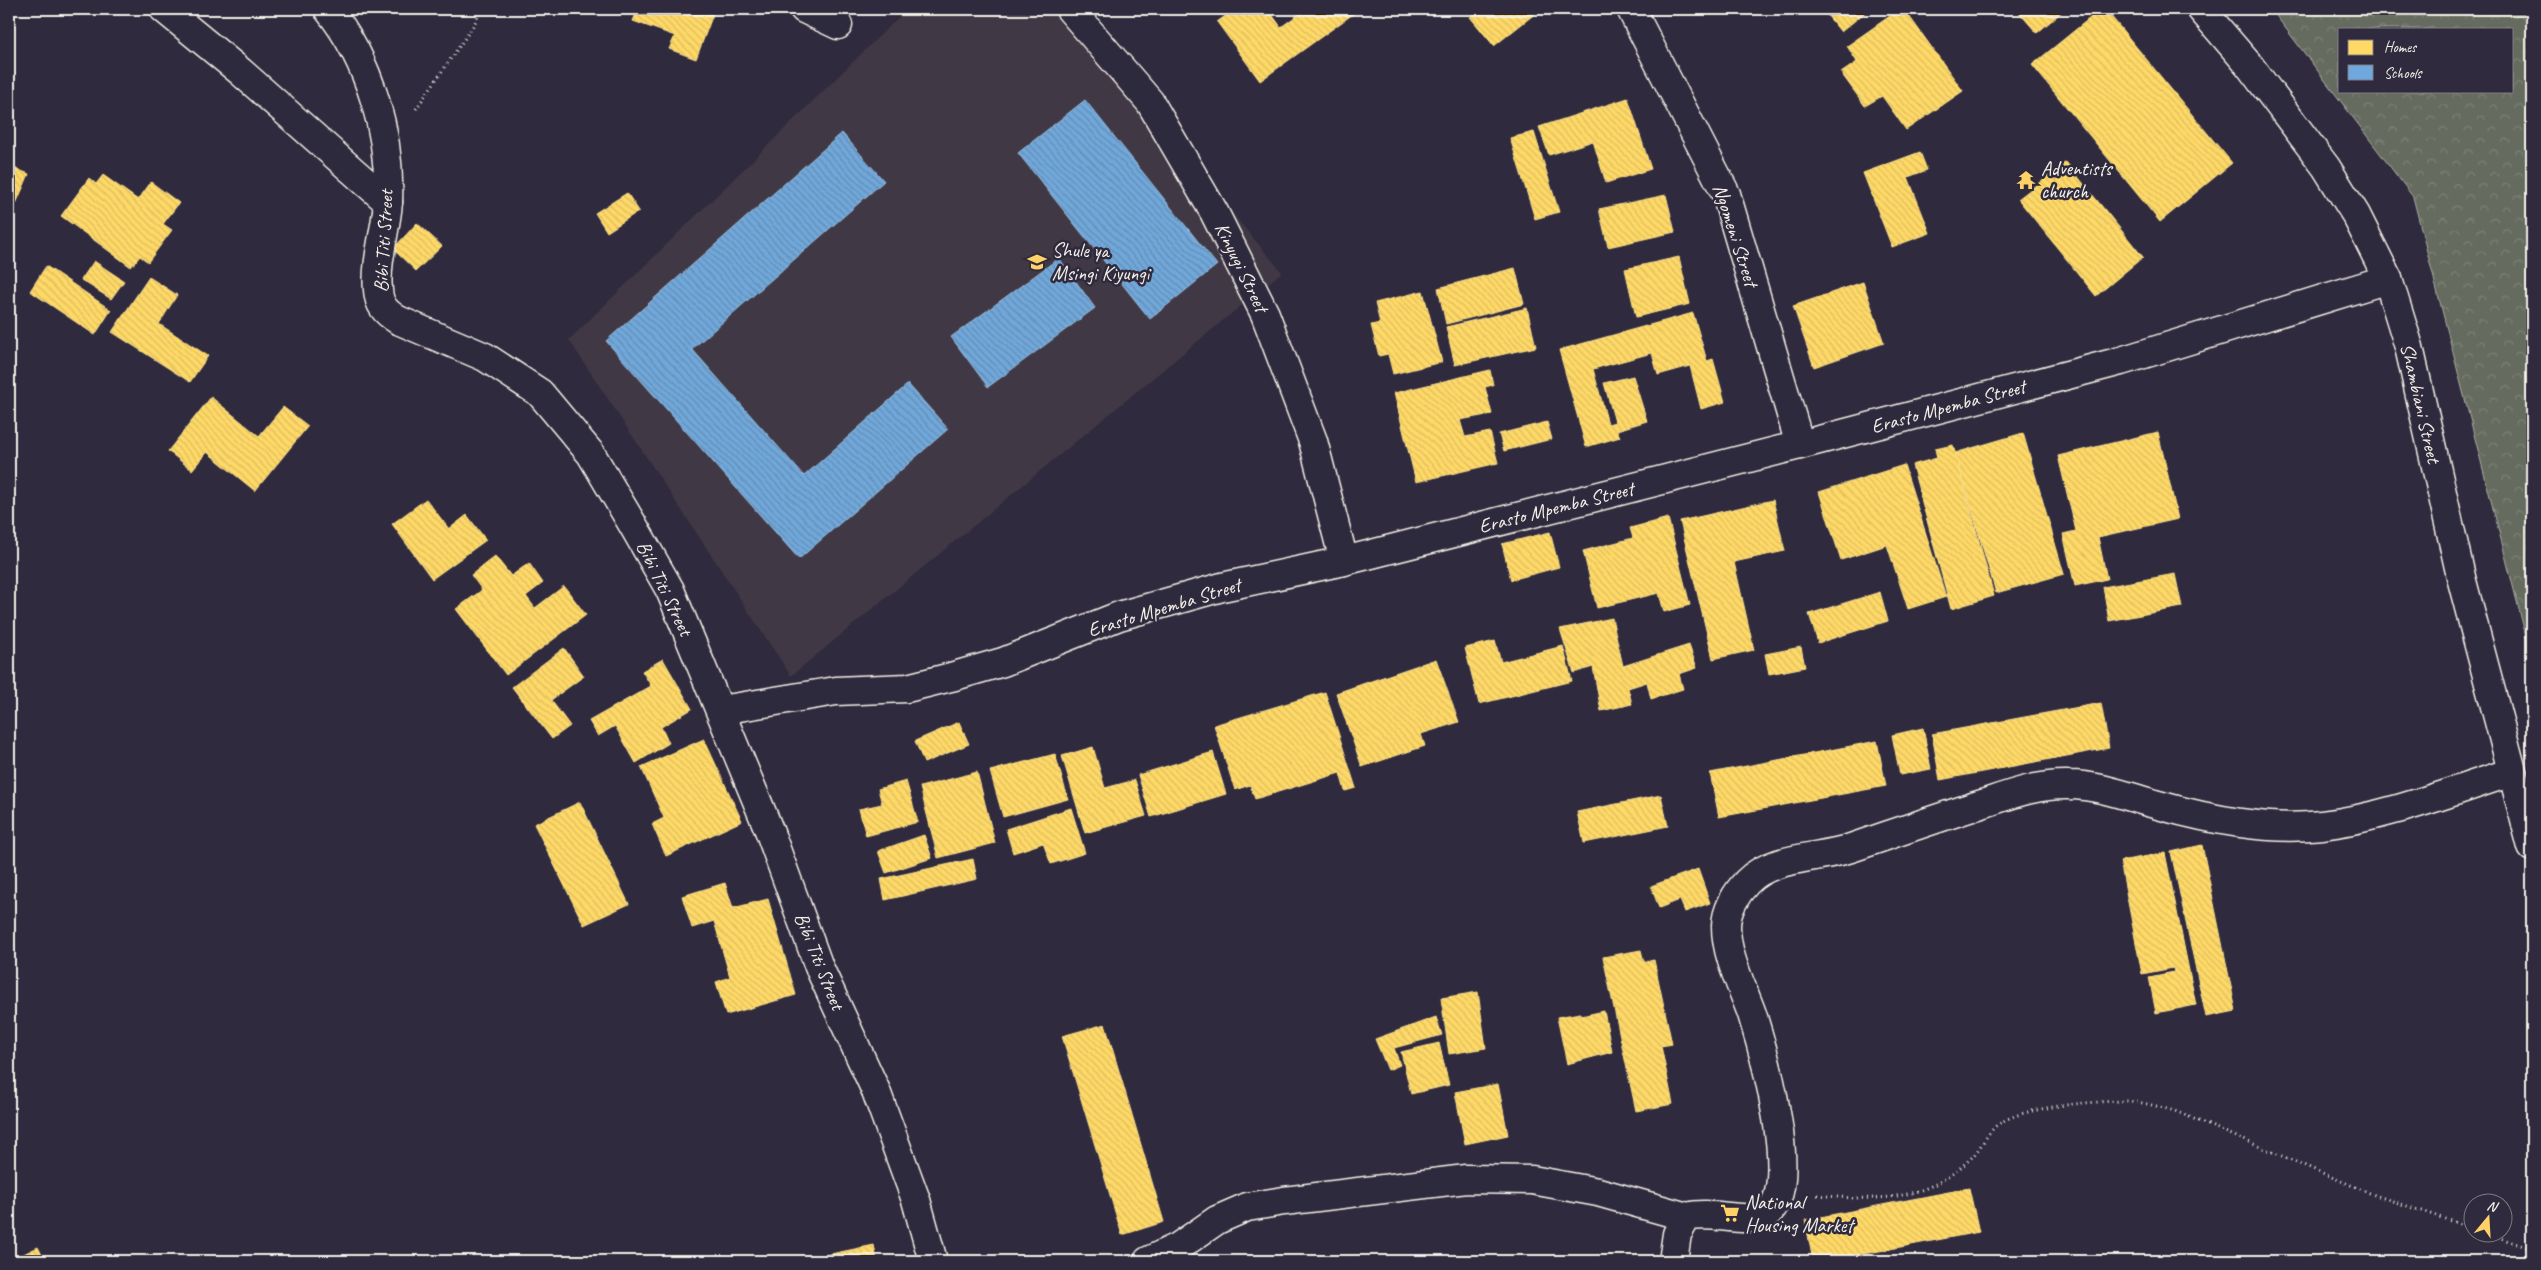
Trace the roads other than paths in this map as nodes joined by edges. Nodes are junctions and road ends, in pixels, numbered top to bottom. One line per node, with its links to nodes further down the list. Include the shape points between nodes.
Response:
1 (164, 9): 8 (street, via 248,78)
2 (328, 9): 8 (street, Bibi Titi Street, via 346,31 376,100 385,152)
3 (804, 9): 7 (street)
4 (1070, 9): 11 (street, Kinyugi Street, via 1150,102 1214,212 1265,314 1313,441)
5 (1631, 9): 10 (street, Ngomeni Street, via 1726,194)
6 (2201, 9): 9 (street, Shambiani Street, via 2249,65 2326,167 2356,215)
7 (838, 25)
8 (388, 202): 12 (street, Bibi Titi Street, via 378,288 381,305 398,320 485,357 540,393 591,454 670,590)
9 (2388, 279): 10 (street, Erasto Mpemba Street, via 2121,361); 13 (street, Shambiani Street, via 2409,347 2462,581)
10 (1800, 445): 11 (street, Erasto Mpemba Street)
11 (1344, 560): 12 (street, Erasto Mpemba Street, via 1222,587 1129,614 1003,662 907,688 836,691)
12 (721, 710): 16 (street, Bibi Titi Street, via 820,967 876,1091 916,1200)
13 (2512, 772): 14 (street, Shambiani Street); 15 (street, via 2378,814 2313,825 2267,826 2226,822 2110,790 2070,784 2033,788 1846,850 1766,870 1748,881 1733,900 1726,924 1732,960 1768,1071 1783,1169 1781,1191 1768,1213 1753,1219 1702,1213)
14 (2532, 847)
15 (1687, 1217): 17 (street, via 1598,1192 1532,1180 1466,1179 1247,1207 1217,1220 1178,1247); 18 (street, via 1677,1234)
16 (933, 1261)
17 (1148, 1261)
18 (1673, 1261)

